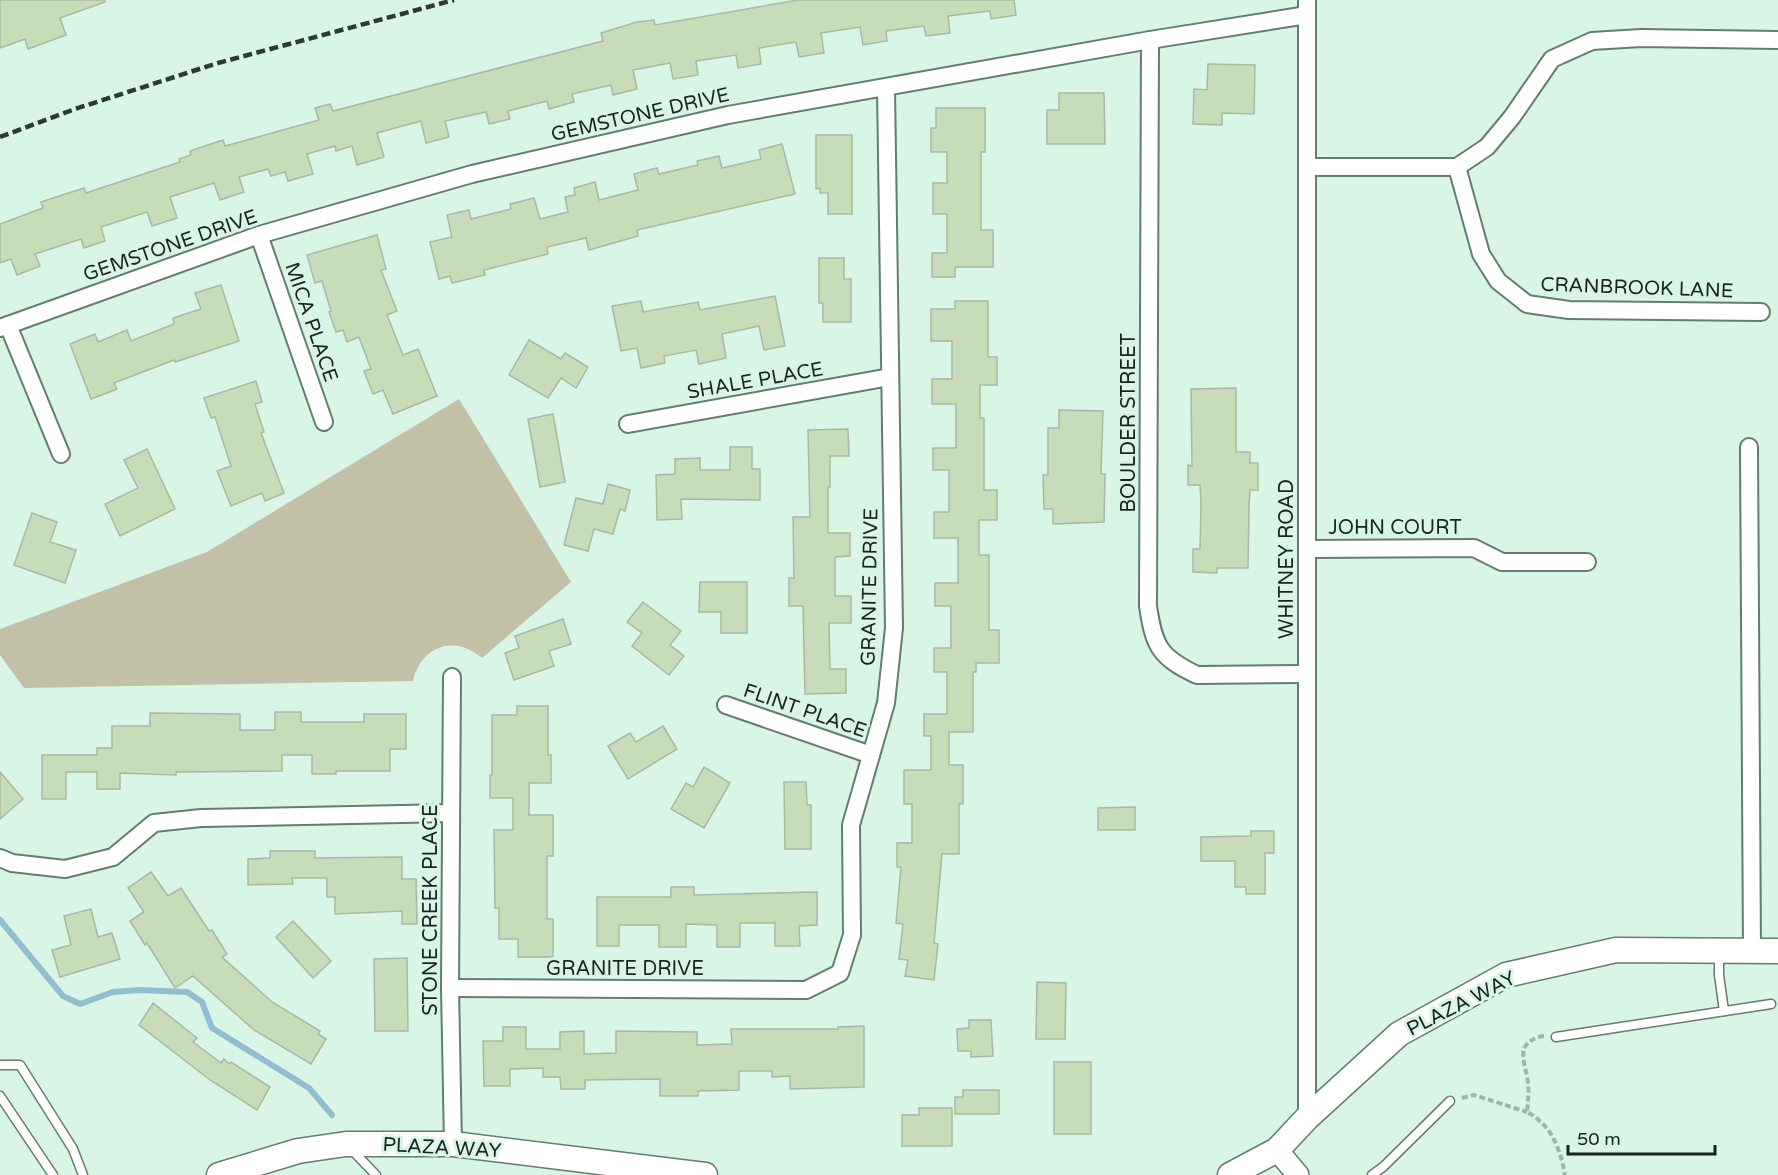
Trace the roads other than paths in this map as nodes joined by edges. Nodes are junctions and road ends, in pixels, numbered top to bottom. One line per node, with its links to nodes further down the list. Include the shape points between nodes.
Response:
1 (1307, 7): 2 (street, GEMSTONE DRIVE); 6 (street, WHITNEY ROAD)
2 (1150, 40): 4 (street, GEMSTONE DRIVE); 17 (street, BOULDER STREET, via 1148,606 1153,634 1161,652 1197,675)
3 (1778, 40): 5 (street, via 1592,41 1552,58 1487,147)
4 (886, 87): 7 (street, GEMSTONE DRIVE, via 728,115 472,174); 10 (street, GRANITE DRIVE)
5 (1457, 166): 6 (street); 8 (street, CRANBROOK LANE, via 1480,254 1498,281 1527,304 1569,310)
6 (1308, 167): 15 (street, WHITNEY ROAD)
7 (259, 236): 9 (street, GEMSTONE DRIVE); 11 (street, MICA PLACE)
8 (1761, 312)
9 (4, 326): 14 (street)
10 (890, 377): 12 (street, SHALE PLACE); 20 (street, GRANITE DRIVE, via 894,628 886,703)
11 (324, 422)
12 (628, 424)
13 (1749, 447): 24 (street)
14 (61, 454)
15 (1307, 549): 16 (street, JOHN COURT, via 1474,548 1502,562); 17 (street, WHITNEY ROAD)
16 (1587, 562)
17 (1306, 674): 33 (street, WHITNEY ROAD)
18 (452, 677): 21 (street, STONE CREEK PLACE)
19 (726, 705): 20 (street, FLINT PLACE)
20 (871, 755): 26 (street, GRANITE DRIVE, via 851,825 852,935 840,972 806,990)
21 (451, 813): 22 (street, via 201,818 154,823 113,856 65,869); 26 (street, STONE CREEK PLACE)
22 (0, 858)
23 (1719, 951): 24 (main road, PLAZA WAY); 28 (lane); 33 (main road, PLAZA WAY, via 1616,950 1506,975 1399,1034)
24 (1752, 951): 25 (main road, PLAZA WAY)
25 (1778, 951)
26 (450, 988): 35 (street, STONE CREEK PLACE)
27 (1771, 1004): 28 (lane)
28 (1724, 1011): 29 (lane)
29 (1556, 1037)
30 (0, 1065): 38 (lane, via 20,1065 73,1149)
31 (0, 1096): 37 (lane)
32 (1450, 1101): 44 (lane)
33 (1307, 1118): 36 (main road, PLAZA WAY)
34 (346, 1144): 35 (main road, PLAZA WAY); 39 (main road, PLAZA WAY, via 298,1151); 40 (lane)
35 (453, 1144): 41 (main road, PLAZA WAY)
36 (1277, 1150): 42 (main road, PLAZA WAY); 43 (street)
37 (53, 1175)
38 (83, 1175)
39 (219, 1175)
40 (376, 1175)
41 (705, 1175)
42 (1230, 1175)
43 (1298, 1175)
44 (1372, 1175)

